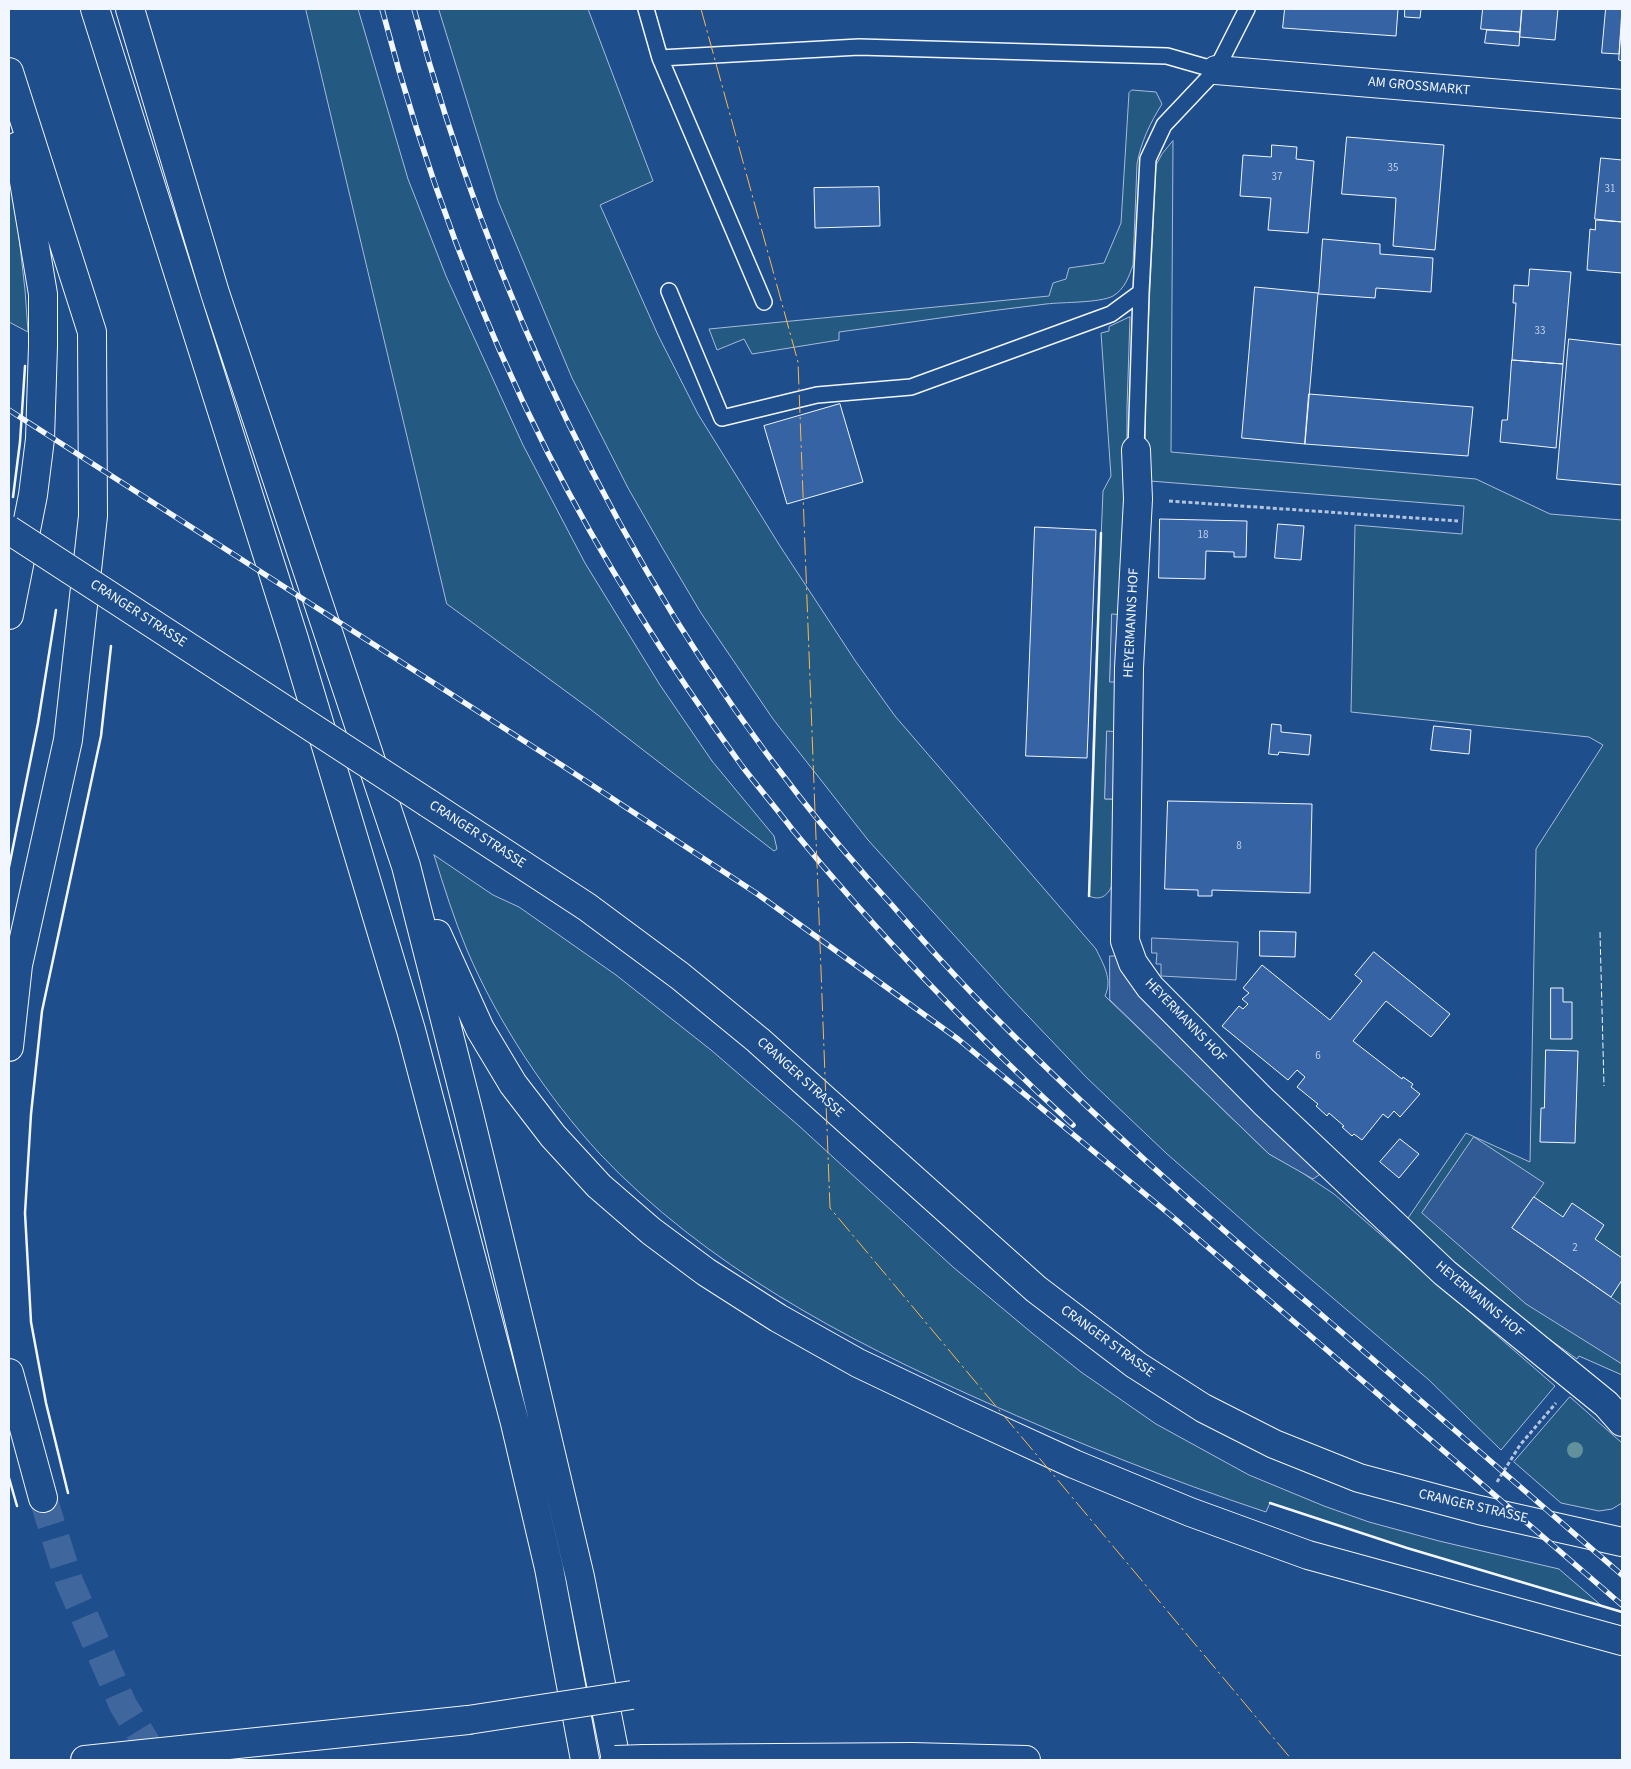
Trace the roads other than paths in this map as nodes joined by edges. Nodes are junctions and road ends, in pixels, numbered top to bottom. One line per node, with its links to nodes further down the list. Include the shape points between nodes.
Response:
1 (95, 9): 26 (main road, via 294,639 411,1030 522,1452 549,1568)
2 (130, 9): 16 (main road, via 215,293)
3 (646, 9): 5 (lane)
4 (1247, 9): 6 (lane)
5 (660, 58): 6 (lane, via 859,47 1167,56); 12 (lane)
6 (1216, 70): 9 (main road, AM GROSSMARKT); 11 (lane, via 1164,125 1148,159)
7 (9, 72): 17 (main road, via 92,332 93,516 68,740 18,965)
8 (9, 93): 15 (main road, via 43,294 40,439 33,495)
9 (1622, 104)
10 (669, 291): 11 (lane, via 722,418 817,395 912,386 1111,314)
11 (1140, 292): 13 (lane)
12 (764, 302)
13 (1136, 450): 19 (main road, HEYERMANNS HOF, via 1138,499 1129,668 1125,941 1133,963 1150,987 1264,1102 1445,1273 1606,1404)
14 (9, 530): 21 (main road, CRANGER STRASSE, bridge, via 587,908 680,976 758,1040 1036,1289 1136,1365 1203,1408 1274,1444 1359,1478 1479,1510)
15 (9, 616)
16 (406, 866): 22 (main road, via 480,1029 513,1084 553,1136 599,1186 651,1231 722,1283 858,1363 1065,1460 1190,1512 1308,1555); 27 (main road, via 530,1362 580,1577)
17 (9, 1048)
18 (9, 1373): 20 (main road)
19 (1622, 1422)
20 (43, 1498)
21 (1622, 1542)
22 (1622, 1641)
23 (632, 1695): 25 (main road, bridge, via 468,1720)
24 (644, 1759): 27 (main road, bridge); 28 (main road, via 912,1757)
25 (85, 1760)
26 (585, 1760)
27 (615, 1760)
28 (1026, 1760)

